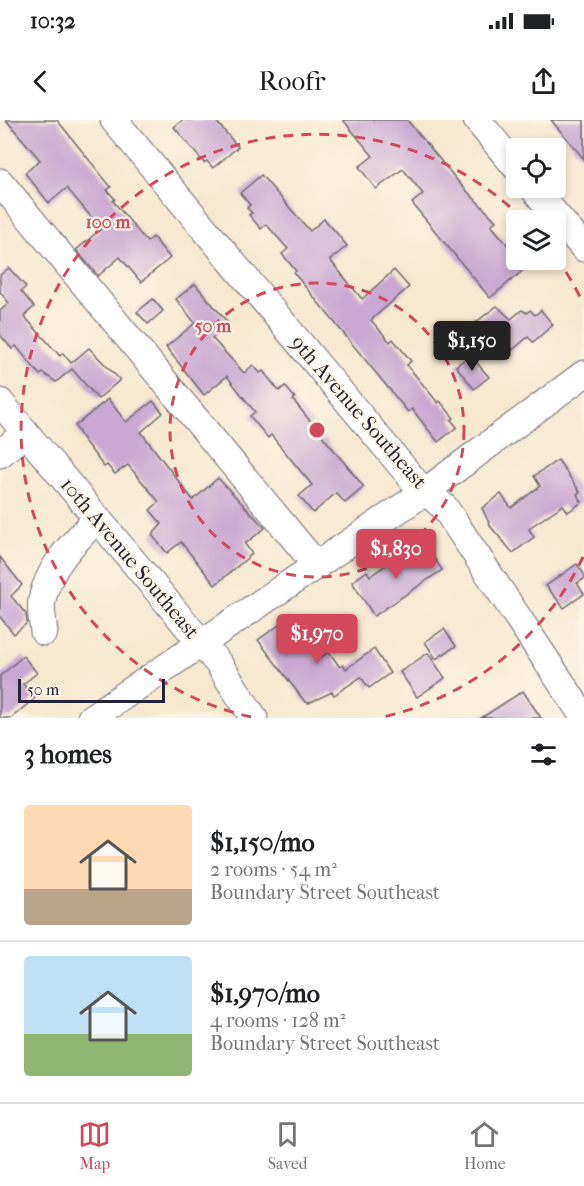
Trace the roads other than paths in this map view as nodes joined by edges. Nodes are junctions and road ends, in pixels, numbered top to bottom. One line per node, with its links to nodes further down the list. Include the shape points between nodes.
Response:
1 (114, 120): 11 (street, 9th Avenue Southeast)
2 (477, 120): 3 (street)
3 (506, 155)
4 (0, 182): 13 (street)
5 (542, 198): 6 (street)
6 (584, 248)
7 (584, 374): 11 (street)
8 (0, 402): 9 (street, 10th Avenue Southeast)
9 (25, 433): 10 (street); 12 (street, 10th Avenue Southeast)
10 (0, 454)
11 (426, 491): 13 (street); 16 (street, 9th Avenue Southeast, via 445,508)
12 (97, 519): 14 (street, via 65,550 52,573 41,601); 15 (street, 10th Avenue Southeast)
13 (317, 566): 15 (street)
14 (44, 632)
15 (201, 642): 17 (street); 18 (street, 10th Avenue Southeast)
16 (584, 717)
17 (91, 718)
18 (254, 718)

